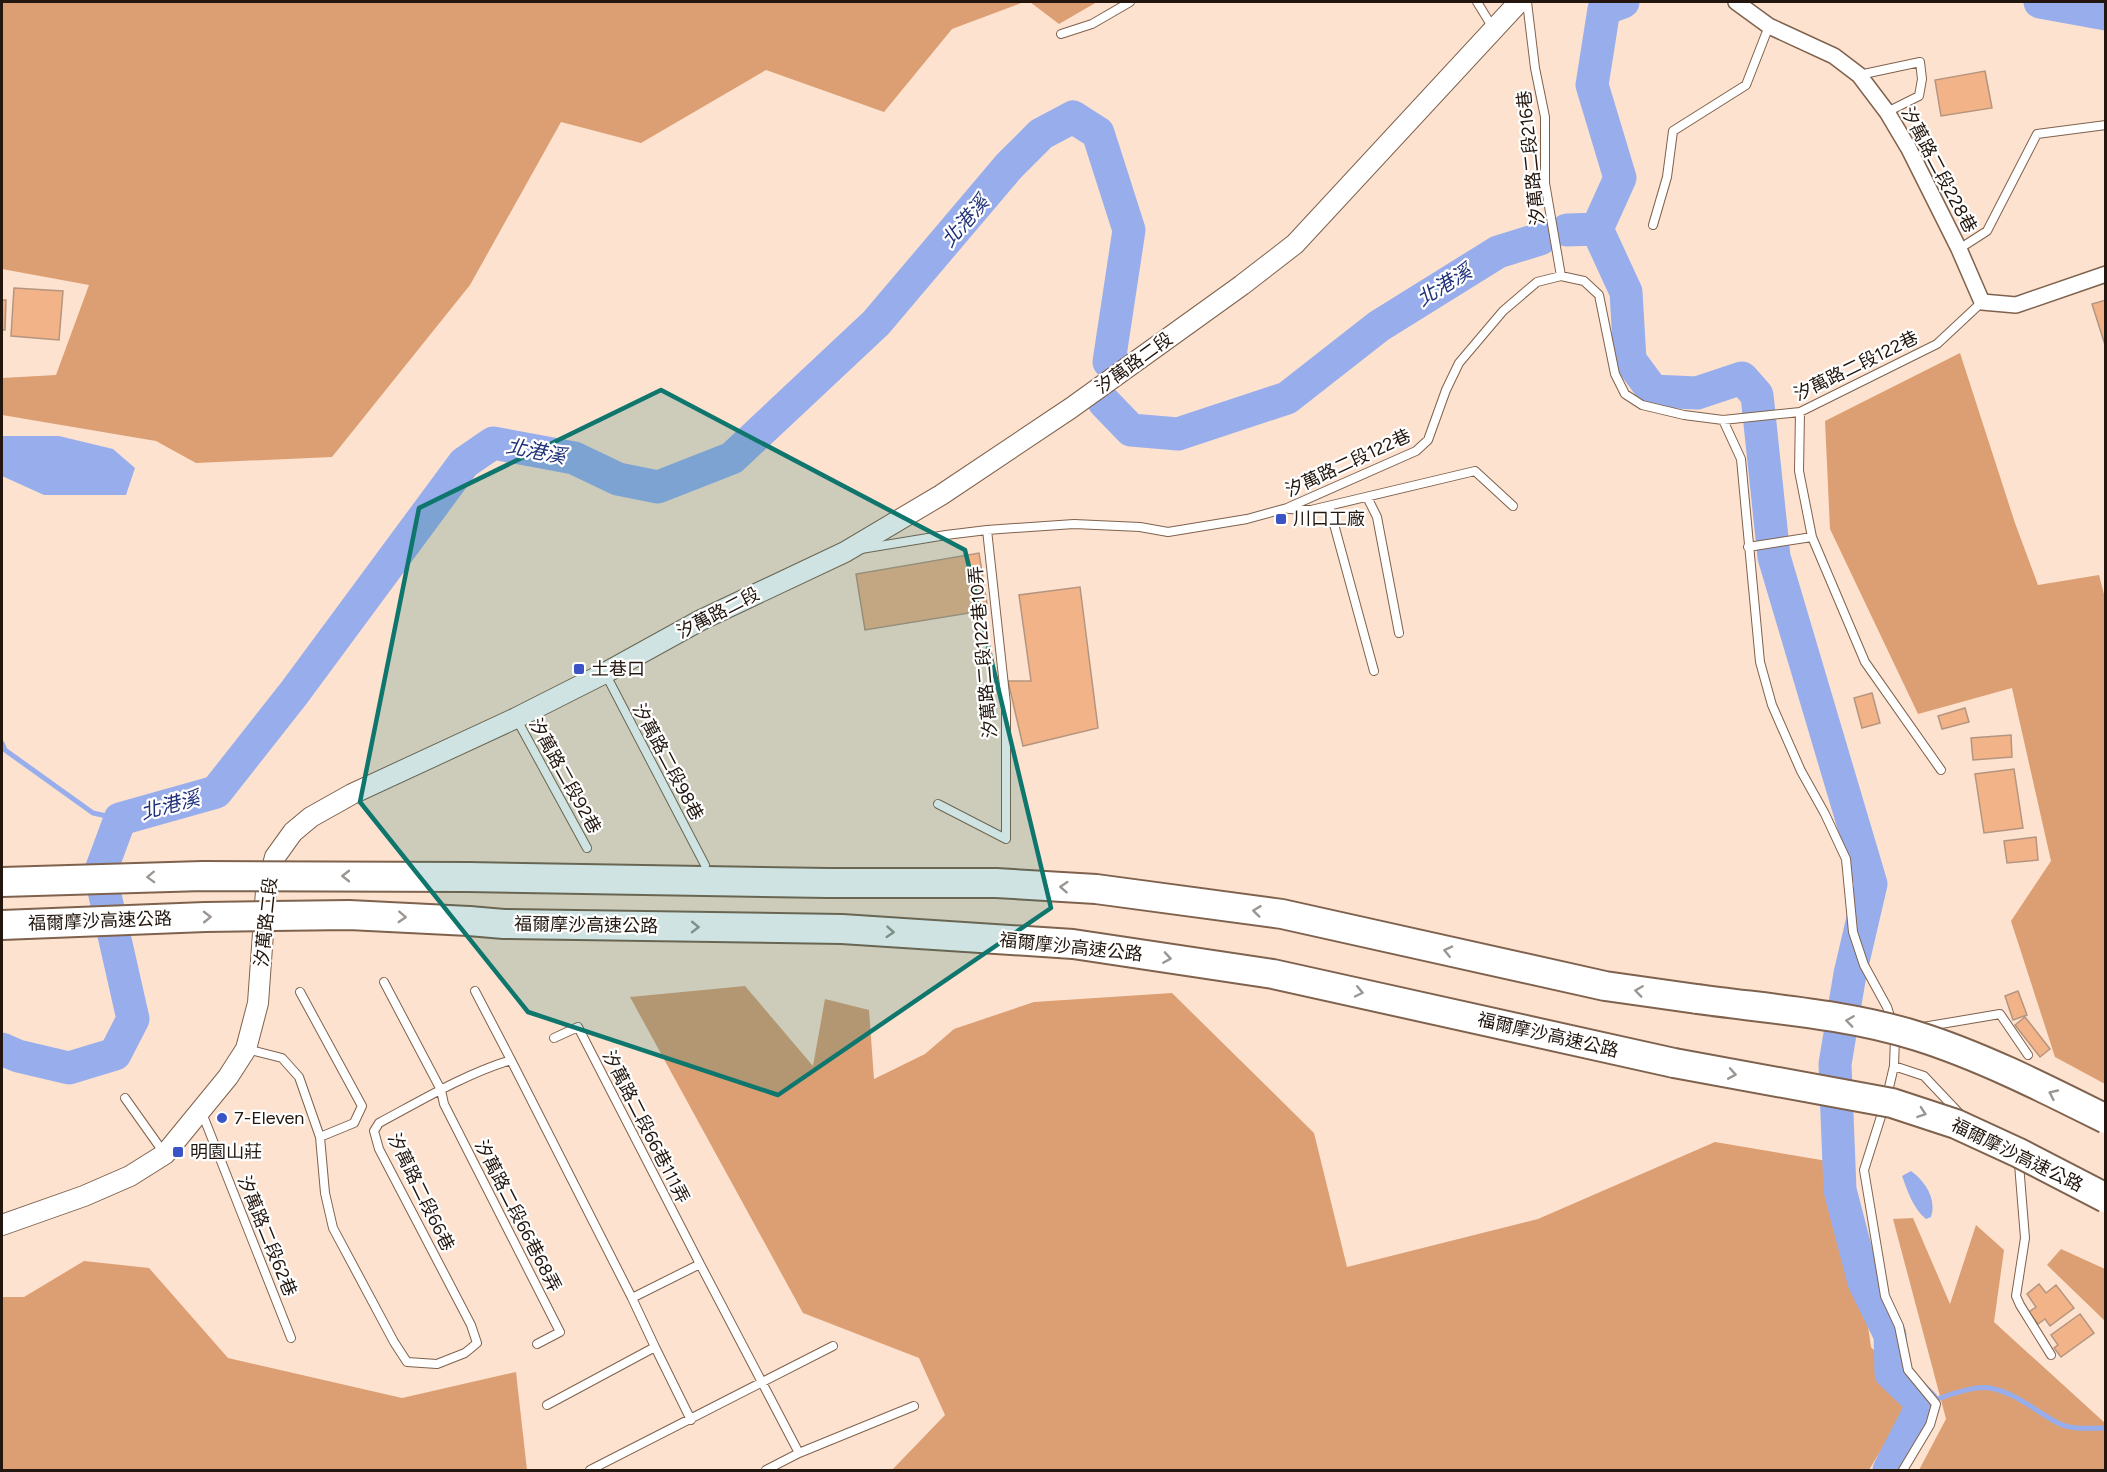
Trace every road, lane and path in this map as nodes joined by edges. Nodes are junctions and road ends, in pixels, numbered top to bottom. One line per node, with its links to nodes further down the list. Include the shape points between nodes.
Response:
1 (1130, 2): 8 (lane, via 1092,24)
2 (1477, 2): 7 (lane)
3 (1519, 2): 7 (street, 汐萬路二段)
4 (1527, 2): 15 (lane, 汐萬路二段216巷, via 1545,117 1545,183)
5 (1736, 2): 6 (street, 汐萬路二段228巷)
6 (1769, 26): 9 (street, 汐萬路二段228巷, via 1834,56); 12 (lane, via 1746,86 1673,131 1667,177)
7 (1494, 29): 26 (street, 汐萬路二段, via 1295,244 1071,408 942,495)
8 (1060, 34)
9 (1859, 75): 10 (street, 汐萬路二段228巷); 10 (lane, via 1920,62 1919,96)
10 (1887, 112): 13 (street, 汐萬路二段228巷)
11 (2106, 125): 13 (lane, via 2037,134 1987,231)
12 (1653, 225)
13 (1959, 249): 16 (street, 汐萬路二段228巷)
14 (2106, 274): 16 (street, via 2016,305)
15 (1561, 276): 18 (lane, 汐萬路二段122巷, via 1584,281 1599,295 1615,374 1625,394 1642,405); 22 (lane, 汐萬路二段122巷, via 1537,282 1503,311 1459,363 1428,440 1416,451)
16 (1982, 302): 17 (lane, 汐萬路二段122巷, via 1936,344)
17 (1800, 412): 18 (lane, 汐萬路二段122巷); 24 (lane, via 1800,471)
18 (1723, 420): 25 (lane, via 1741,459)
19 (1367, 497): 20 (lane); 21 (lane, via 1475,471); 27 (lane, via 1377,517)
20 (1329, 506): 22 (lane, via 1311,510); 28 (lane)
21 (1513, 506)
22 (1287, 508): 23 (lane, 汐萬路二段122巷, via 1168,532 1074,524)
23 (987, 530): 26 (lane, 汐萬路二段122巷); 32 (lane, 汐萬路二段122巷10弄, via 1006,704 1006,839)
24 (1812, 537): 25 (lane); 31 (lane, via 1865,662)
25 (1748, 547): 40 (lane, via 1760,662 1772,705 1845,859 1854,932 1864,965)
26 (845, 552): 29 (street, 汐萬路二段, via 701,620)
27 (1399, 633)
28 (1374, 671)
29 (604, 673): 30 (street, 汐萬路二段); 34 (lane, 汐萬路二段98巷)
30 (516, 718): 33 (lane, 汐萬路二段92巷); 42 (street, 汐萬路二段, via 352,794 293,832 275,857 266,891 258,1004)
31 (1941, 770)
32 (938, 804)
33 (587, 848)
34 (705, 865)
35 (2, 882): 49 (highway, one-way to 35, bridge, via 1977,1058 1917,1036 1860,1022 1605,986 1282,914 1096,890 996,883 468,877 203,876)
36 (2, 925): 52 (highway, 福爾摩沙高速公路, one-way to 52, bridge, via 349,915 504,924 843,929 1073,944 1273,974 1674,1063 1892,1102 1956,1124)
37 (384, 982): 46 (lane)
38 (475, 991): 44 (lane)
39 (300, 992): 50 (lane, via 362,1106 354,1123)
40 (1895, 1032): 43 (lane, via 2000,1014); 45 (lane)
41 (554, 1038): 54 (lane, 汐萬路二段66巷111弄, via 578,1027)
42 (246, 1049): 48 (street, 汐萬路二段); 50 (lane, 汐萬路二段66巷, via 282,1058 299,1077)
43 (2028, 1055)
44 (511, 1060): 46 (lane, 汐萬路二段66巷, via 483,1068); 55 (lane)
45 (1894, 1066): 60 (lane, via 1924,1077 2019,1164 2025,1238 2016,1296); 68 (lane, via 1864,1170 1885,1296 1899,1326 1908,1370 1936,1404 1930,1425)
46 (441, 1090): 50 (lane, 汐萬路二段66巷, via 379,1123 374,1131 379,1149 471,1324 477,1343 465,1353 437,1364 407,1362 333,1228); 57 (lane, 汐萬路二段66巷68弄, via 444,1104 560,1332)
47 (125, 1098): 51 (lane)
48 (201, 1112): 51 (street, 汐萬路二段); 56 (lane, 汐萬路二段62巷)
49 (2106, 1119)
50 (320, 1137)
51 (165, 1154): 53 (street, 汐萬路二段, via 130,1176)
52 (2106, 1198)
53 (2, 1225)
54 (699, 1264): 55 (lane); 61 (lane)
55 (632, 1298): 59 (lane)
56 (291, 1338)
57 (537, 1344)
58 (833, 1346): 61 (lane)
59 (655, 1347): 62 (lane); 64 (lane)
60 (2051, 1355)
61 (762, 1383): 64 (lane); 65 (lane)
62 (547, 1405)
63 (914, 1406): 65 (lane)
64 (691, 1420): 66 (lane)
65 (799, 1453): 67 (lane)
66 (590, 1470)
67 (766, 1470)
68 (1904, 1470)

